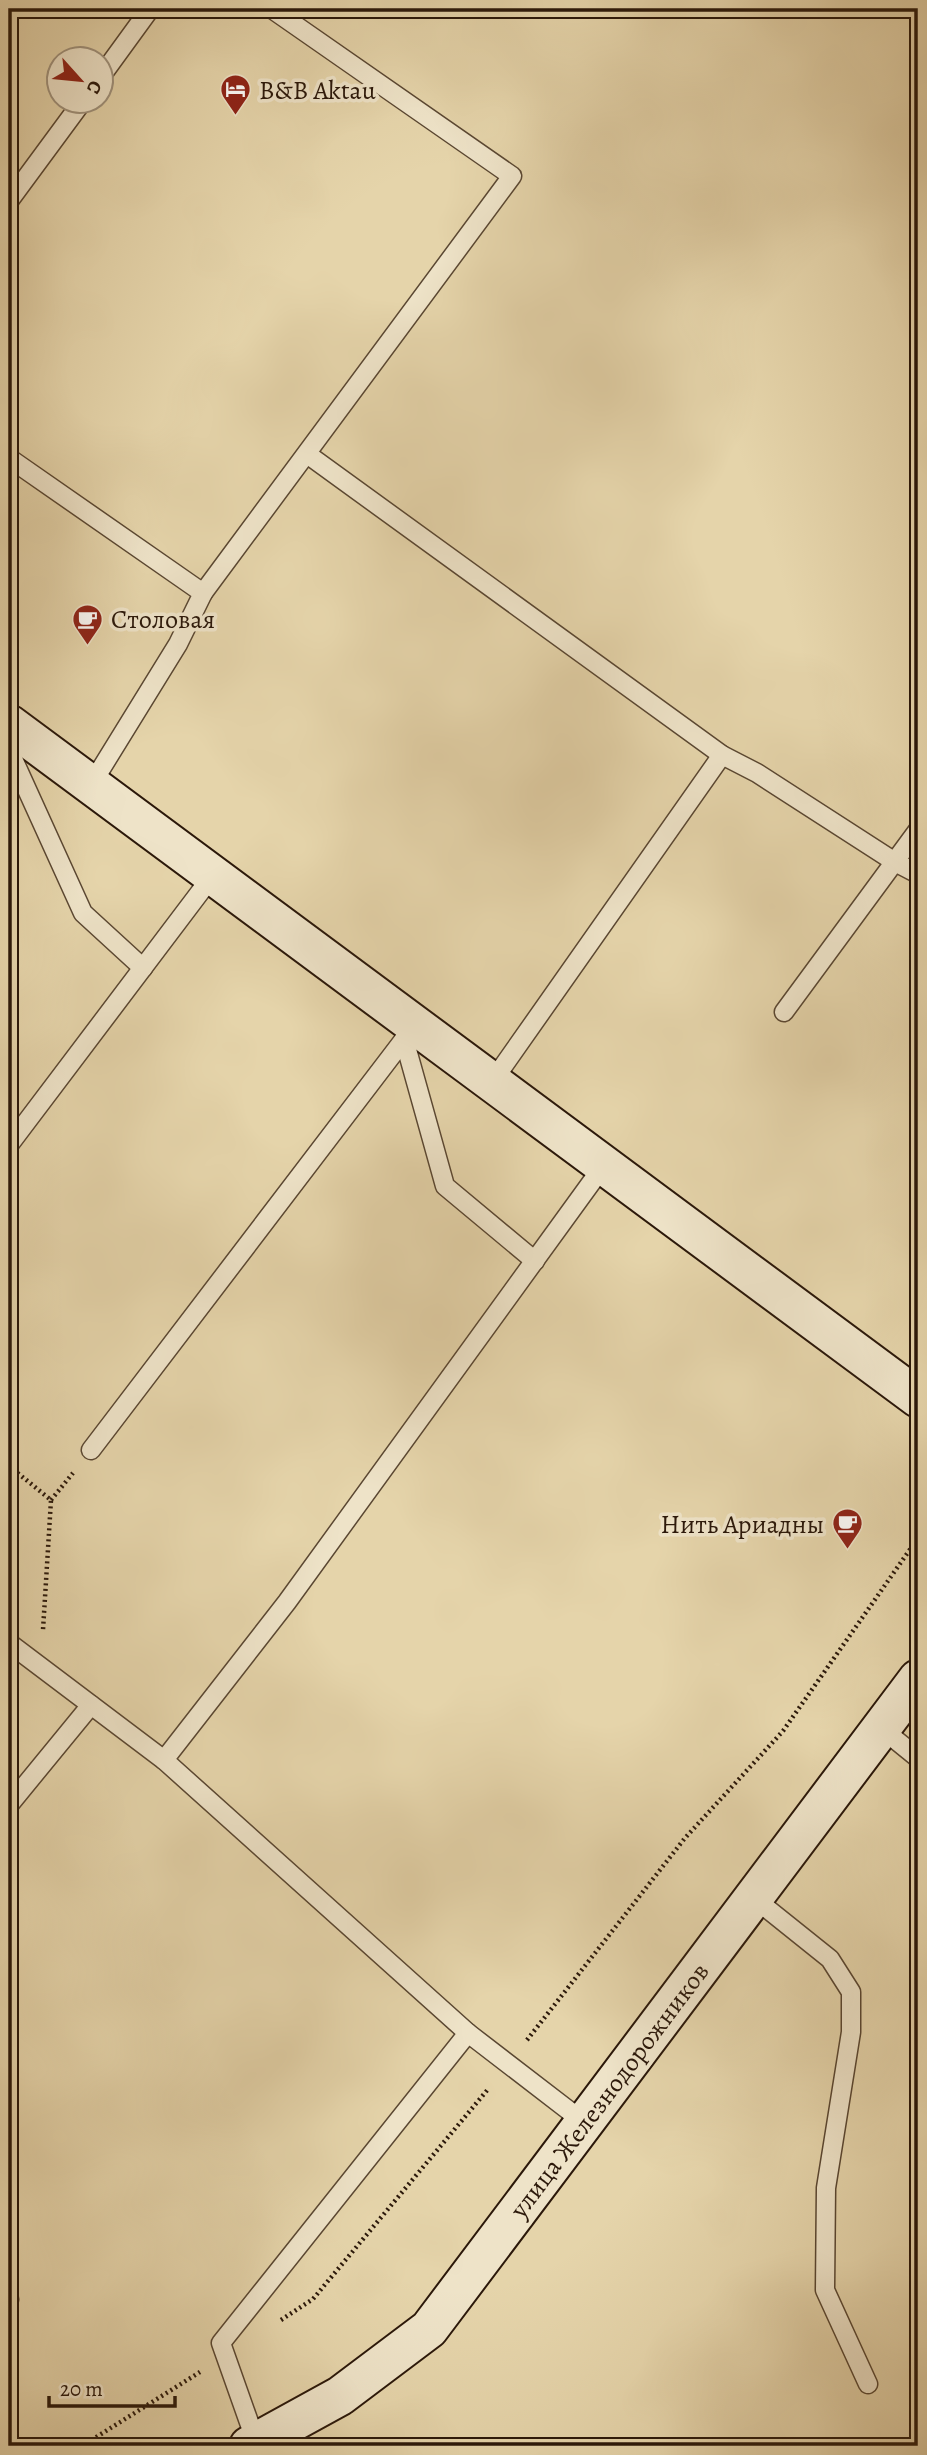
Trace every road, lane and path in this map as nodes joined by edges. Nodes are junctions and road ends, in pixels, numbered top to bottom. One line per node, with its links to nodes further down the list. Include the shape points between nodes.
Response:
1 (150, 9): 3 (lane)
2 (272, 9): 6 (lane, via 512,176)
3 (116, 56)
4 (72, 116): 5 (lane)
5 (9, 201)
6 (307, 454): 8 (lane); 10 (lane)
7 (9, 458): 8 (lane)
8 (203, 593): 11 (lane, via 178,644)
9 (11, 736): 11 (street); 16 (lane, via 83,913)
10 (722, 755): 13 (lane); 19 (lane)
11 (91, 785): 15 (street)
12 (918, 830): 13 (lane)
13 (895, 862): 14 (lane); 17 (lane)
14 (918, 874)
15 (212, 875): 16 (lane); 18 (street)
16 (142, 968): 20 (lane)
17 (784, 1012)
18 (409, 1032): 19 (street); 22 (lane, via 445,1186); 24 (lane)
19 (492, 1082): 21 (street)
20 (9, 1145)
21 (604, 1165): 22 (lane); 23 (street)
22 (535, 1261): 33 (lane, via 287,1602)
23 (918, 1398)
24 (91, 1450)
25 (9, 1466): 28 (path, via 51,1500)
26 (918, 1538): 37 (path, via 783,1731 685,1838)
27 (9, 1643): 28 (lane)
28 (40, 1667): 30 (lane)
29 (918, 1679): 31 (street, улица Железнодорожников)
30 (91, 1705): 33 (lane); 34 (lane)
31 (881, 1728): 32 (lane); 35 (street, улица Железнодорожников)
32 (918, 1758)
33 (164, 1760): 36 (lane)
34 (9, 1805)
35 (754, 1898): 38 (street, улица Железнодорожников); 41 (lane, via 831,1959 850,1992 851,2032 826,2188 825,2290)
36 (468, 2033): 37 (lane); 40 (lane, via 221,2343)
37 (509, 2064): 38 (lane); 39 (path, via 313,2299)
38 (585, 2123): 42 (street, улица Железнодорожников, via 429,2329 340,2396)
39 (280, 2320)
40 (226, 2355): 42 (lane); 43 (path)
41 (868, 2384)
42 (252, 2444)
43 (82, 2446)

